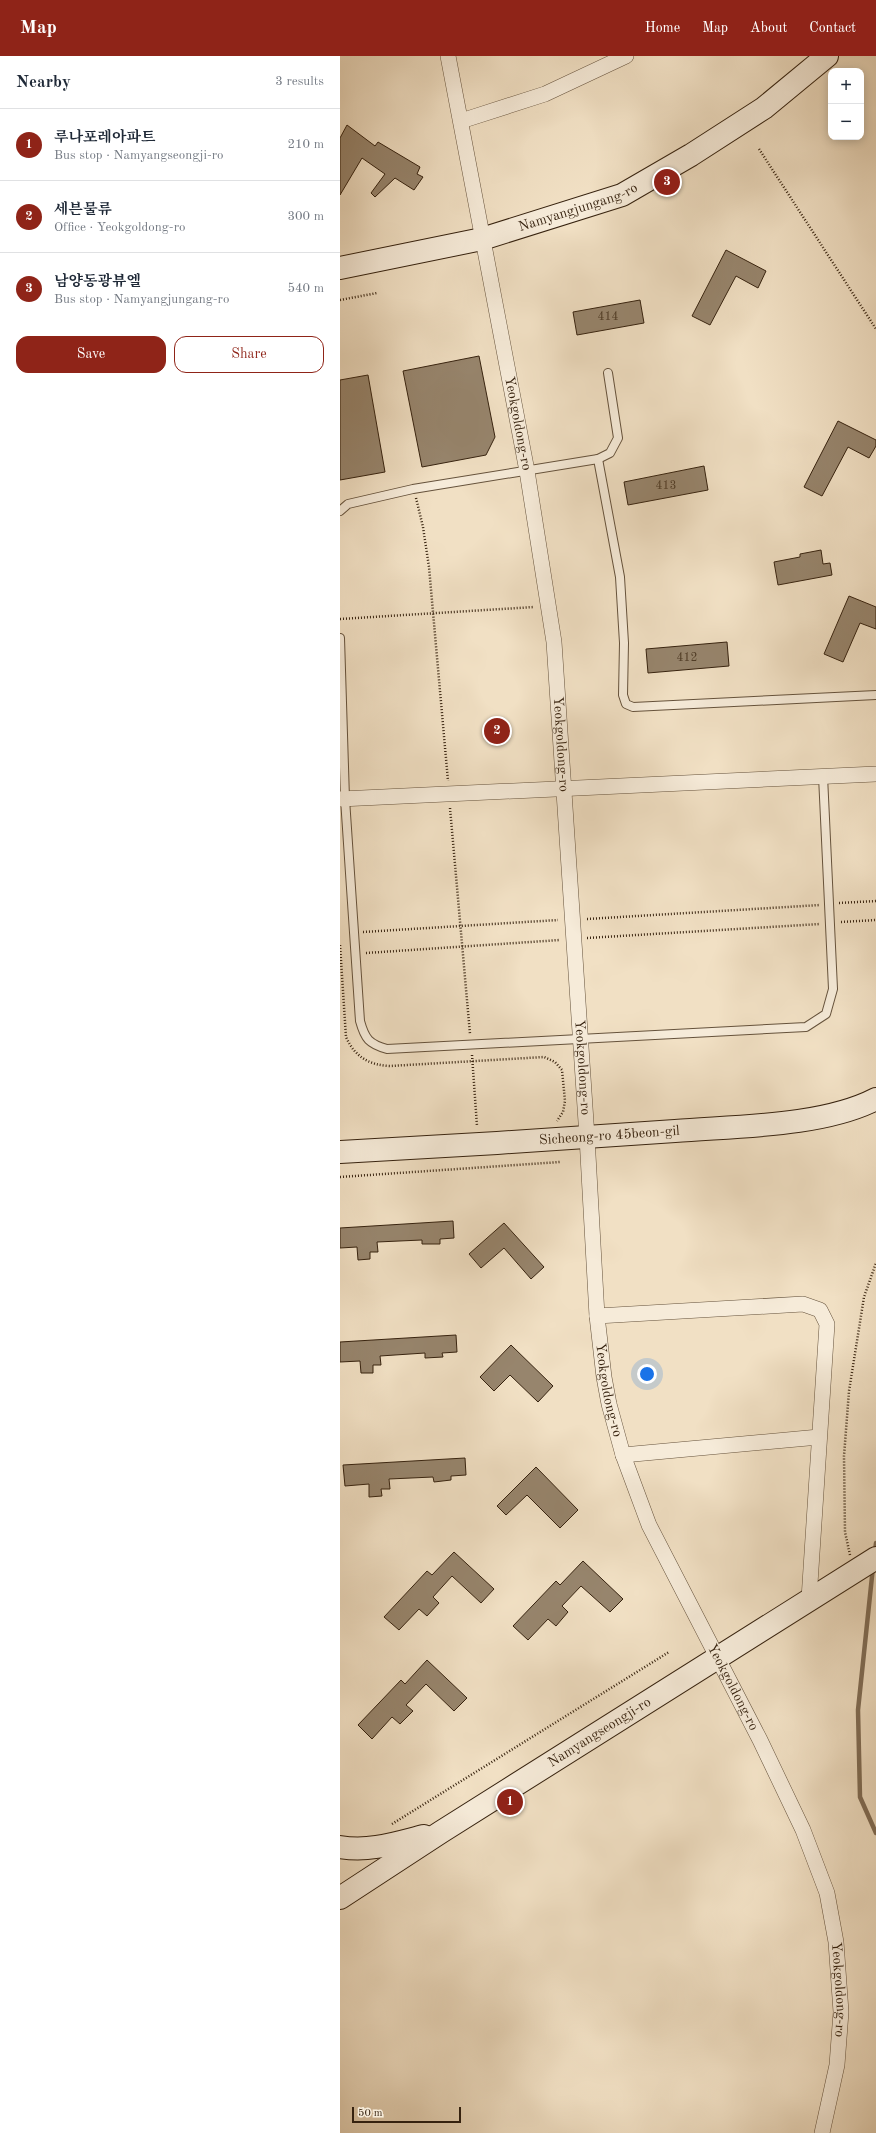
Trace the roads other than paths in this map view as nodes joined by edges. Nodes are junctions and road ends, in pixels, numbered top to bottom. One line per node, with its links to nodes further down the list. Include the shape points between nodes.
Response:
1 (448, 56): 4 (street, Yeokgoldong-ro)
2 (626, 56): 4 (street, via 545,94)
3 (827, 56): 5 (street, Namyangjungang-ro, via 764,108 622,195)
4 (461, 121): 5 (street, Yeokgoldong-ro)
5 (482, 239): 6 (street, Namyangjungang-ro); 9 (street, Yeokgoldong-ro)
6 (340, 268)
7 (608, 373): 8 (lane, via 618,438 610,453)
8 (598, 459): 9 (lane); 12 (lane, via 620,577 624,643 622,695 626,704 633,707)
9 (527, 471): 10 (lane, via 414,489 348,504); 15 (street, Yeokgoldong-ro, via 554,642)
10 (340, 511)
11 (340, 638): 16 (lane)
12 (876, 695)
13 (876, 774): 14 (street)
14 (823, 776): 15 (street); 17 (lane, via 833,990 826,1014 806,1027)
15 (563, 788): 16 (street); 17 (street, Yeokgoldong-ro)
16 (342, 799): 17 (lane, via 360,1021 363,1032 372,1045 387,1049)
17 (579, 1039): 19 (street, Yeokgoldong-ro)
18 (876, 1099): 19 (street, Sicheong-ro 45beon-gil, via 858,1108 789,1122)
19 (587, 1137): 20 (street, Sicheong-ro 45beon-gil); 21 (street, Yeokgoldong-ro)
20 (340, 1152)
21 (597, 1316): 22 (street, via 803,1304 820,1310 827,1324); 23 (street, Yeokgoldong-ro, via 609,1404)
22 (819, 1437): 23 (street); 25 (street)
23 (623, 1455): 26 (street, Yeokgoldong-ro, via 649,1525)
24 (868, 1562): 25 (street, Namyangseongji-ro)
25 (809, 1599): 26 (street, Namyangseongji-ro)
26 (718, 1658): 27 (street, Namyangseongji-ro); 30 (street, Yeokgoldong-ro, via 812,1848 827,1893 839,1966 841,2012 837,2065)
27 (441, 1832): 28 (street, via 378,1848); 29 (street, Namyangseongji-ro)
28 (340, 1847)
29 (340, 1898)
30 (822, 2133)

